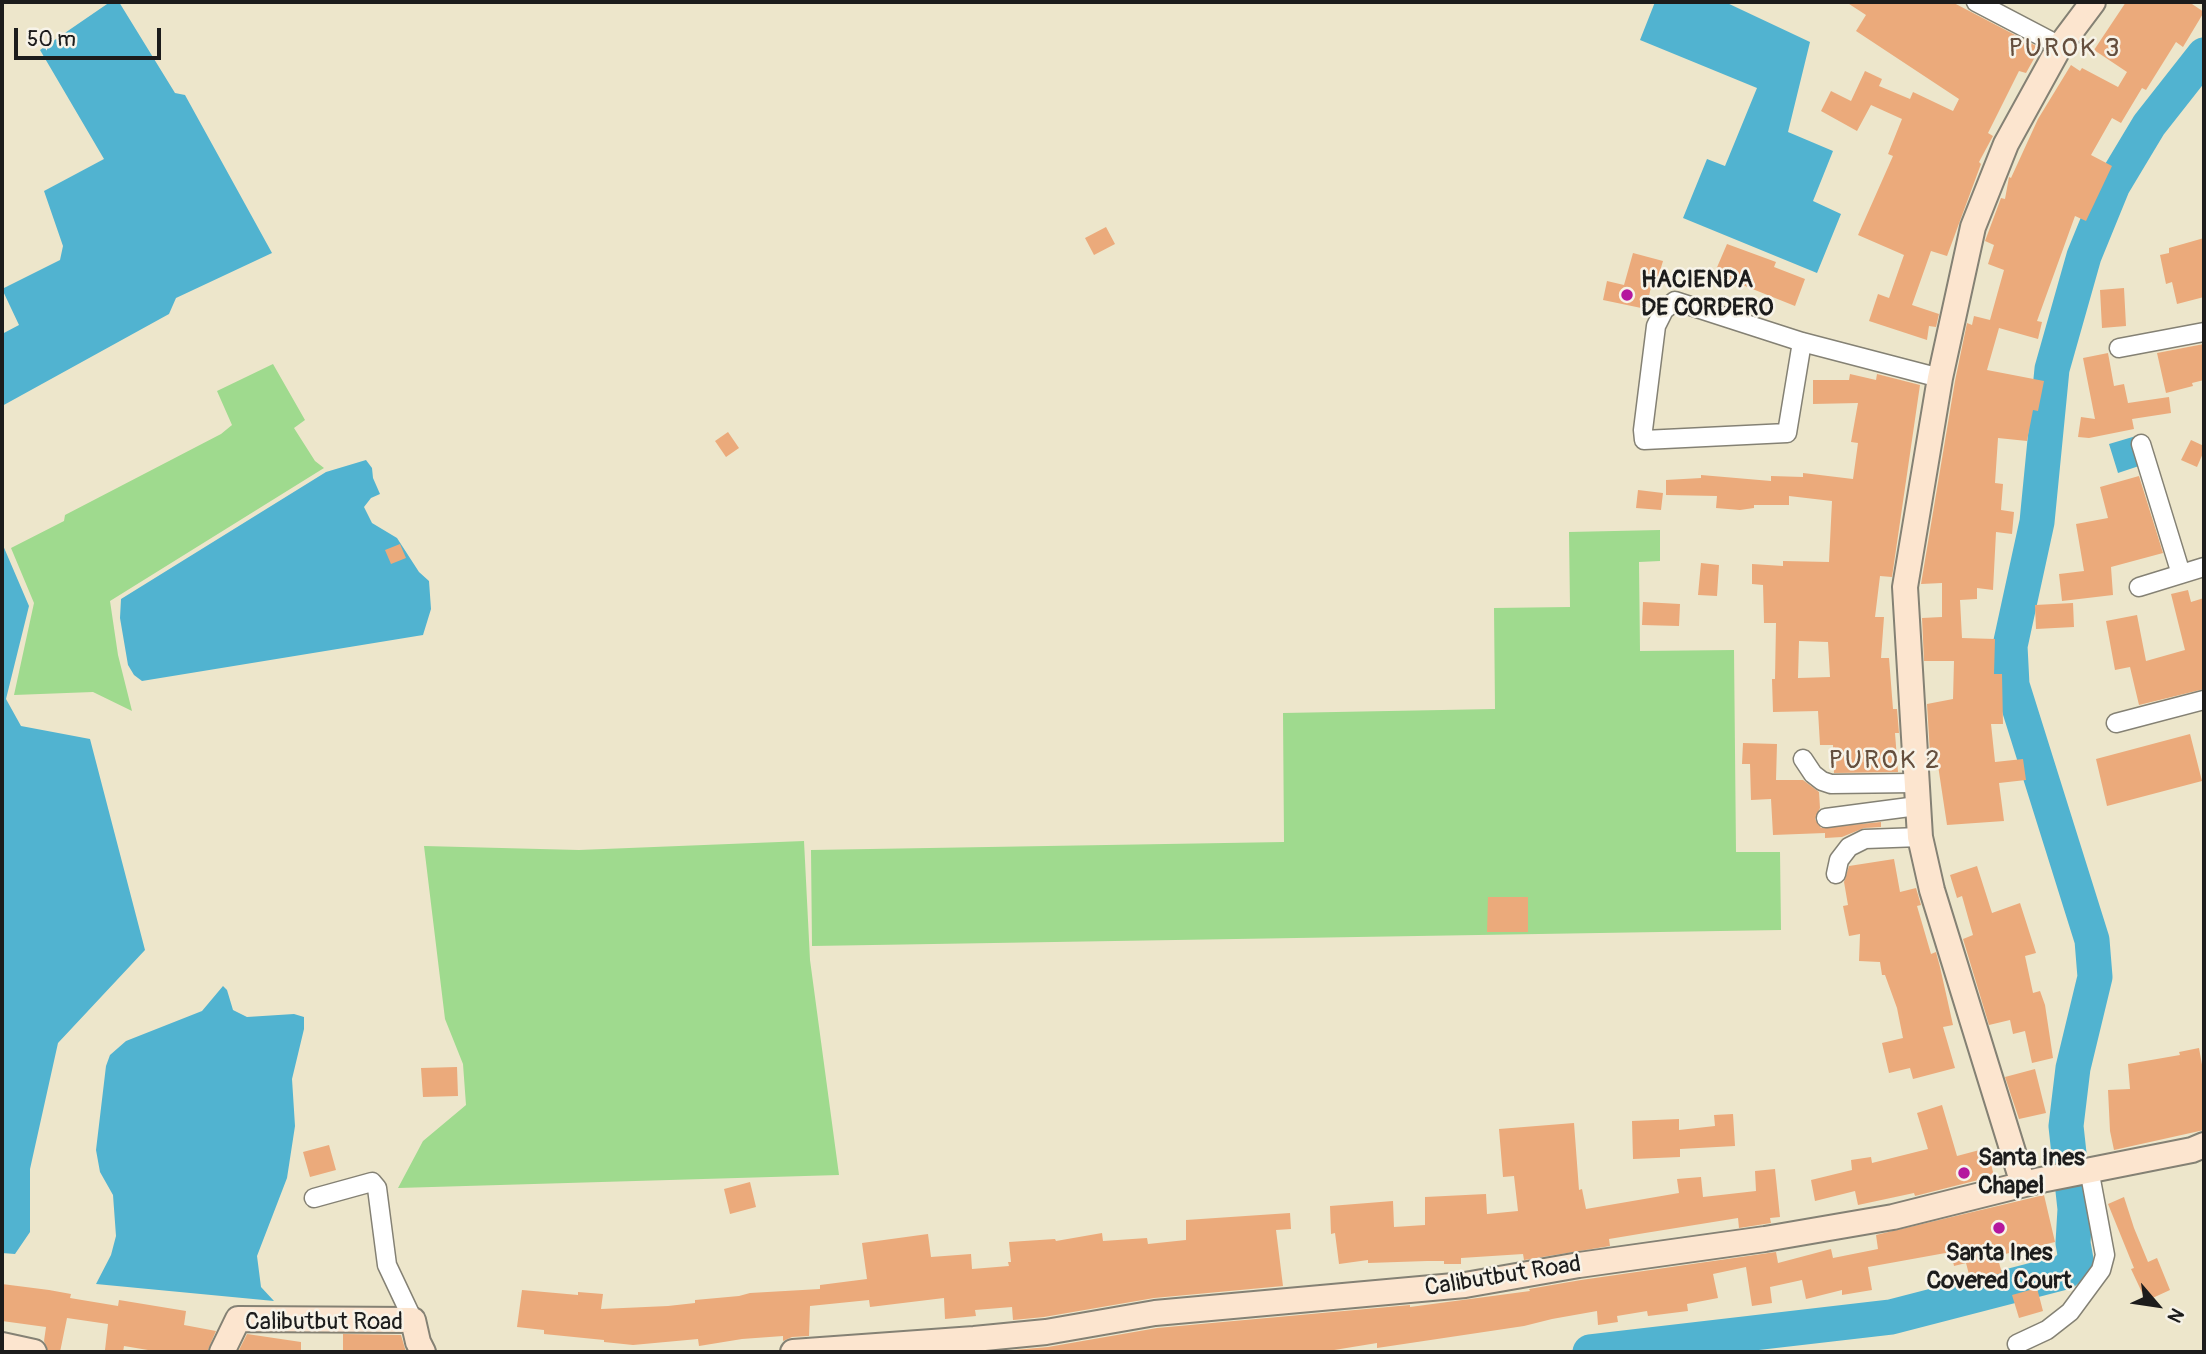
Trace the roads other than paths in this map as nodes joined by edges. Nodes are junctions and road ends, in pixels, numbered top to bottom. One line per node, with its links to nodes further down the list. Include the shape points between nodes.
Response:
1 (1976, 2): 3 (street)
2 (2093, 2): 3 (street)
3 (2060, 46): 7 (street, via 2006,144 1973,228)
4 (2204, 332): 6 (street)
5 (1802, 342): 5 (street, via 1675,301 1656,326 1644,440 1787,433); 7 (street)
6 (2119, 348)
7 (1940, 378): 15 (street, via 1905,587)
8 (2141, 444): 10 (street)
9 (2204, 567): 10 (street)
10 (2181, 574): 11 (street)
11 (2138, 587)
12 (2204, 700): 13 (street)
13 (2116, 723)
14 (1802, 759): 15 (street, via 1822,782)
15 (1916, 794): 16 (street); 17 (street)
16 (1826, 818)
17 (1920, 836): 18 (street, via 1865,839 1839,860); 21 (street, via 1932,890)
18 (1836, 874)
19 (2204, 1145): 20 (street, Calibutbut Road)
20 (2084, 1170): 21 (street, Calibutbut Road); 24 (street, via 2105,1255 2101,1270 2070,1312 2047,1330)
21 (2032, 1182): 29 (street, Calibutbut Road, via 1894,1217 1465,1285 1155,1313 1046,1332)
22 (314, 1198): 23 (street, via 372,1182 377,1188 387,1265)
23 (413, 1321): 27 (street, Calibutbut Road, via 238,1319); 28 (street, Calibutbut Road)
24 (2017, 1344)
25 (2, 1345): 26 (street)
26 (34, 1352)
27 (222, 1352)
28 (424, 1352)
29 (793, 1352)

